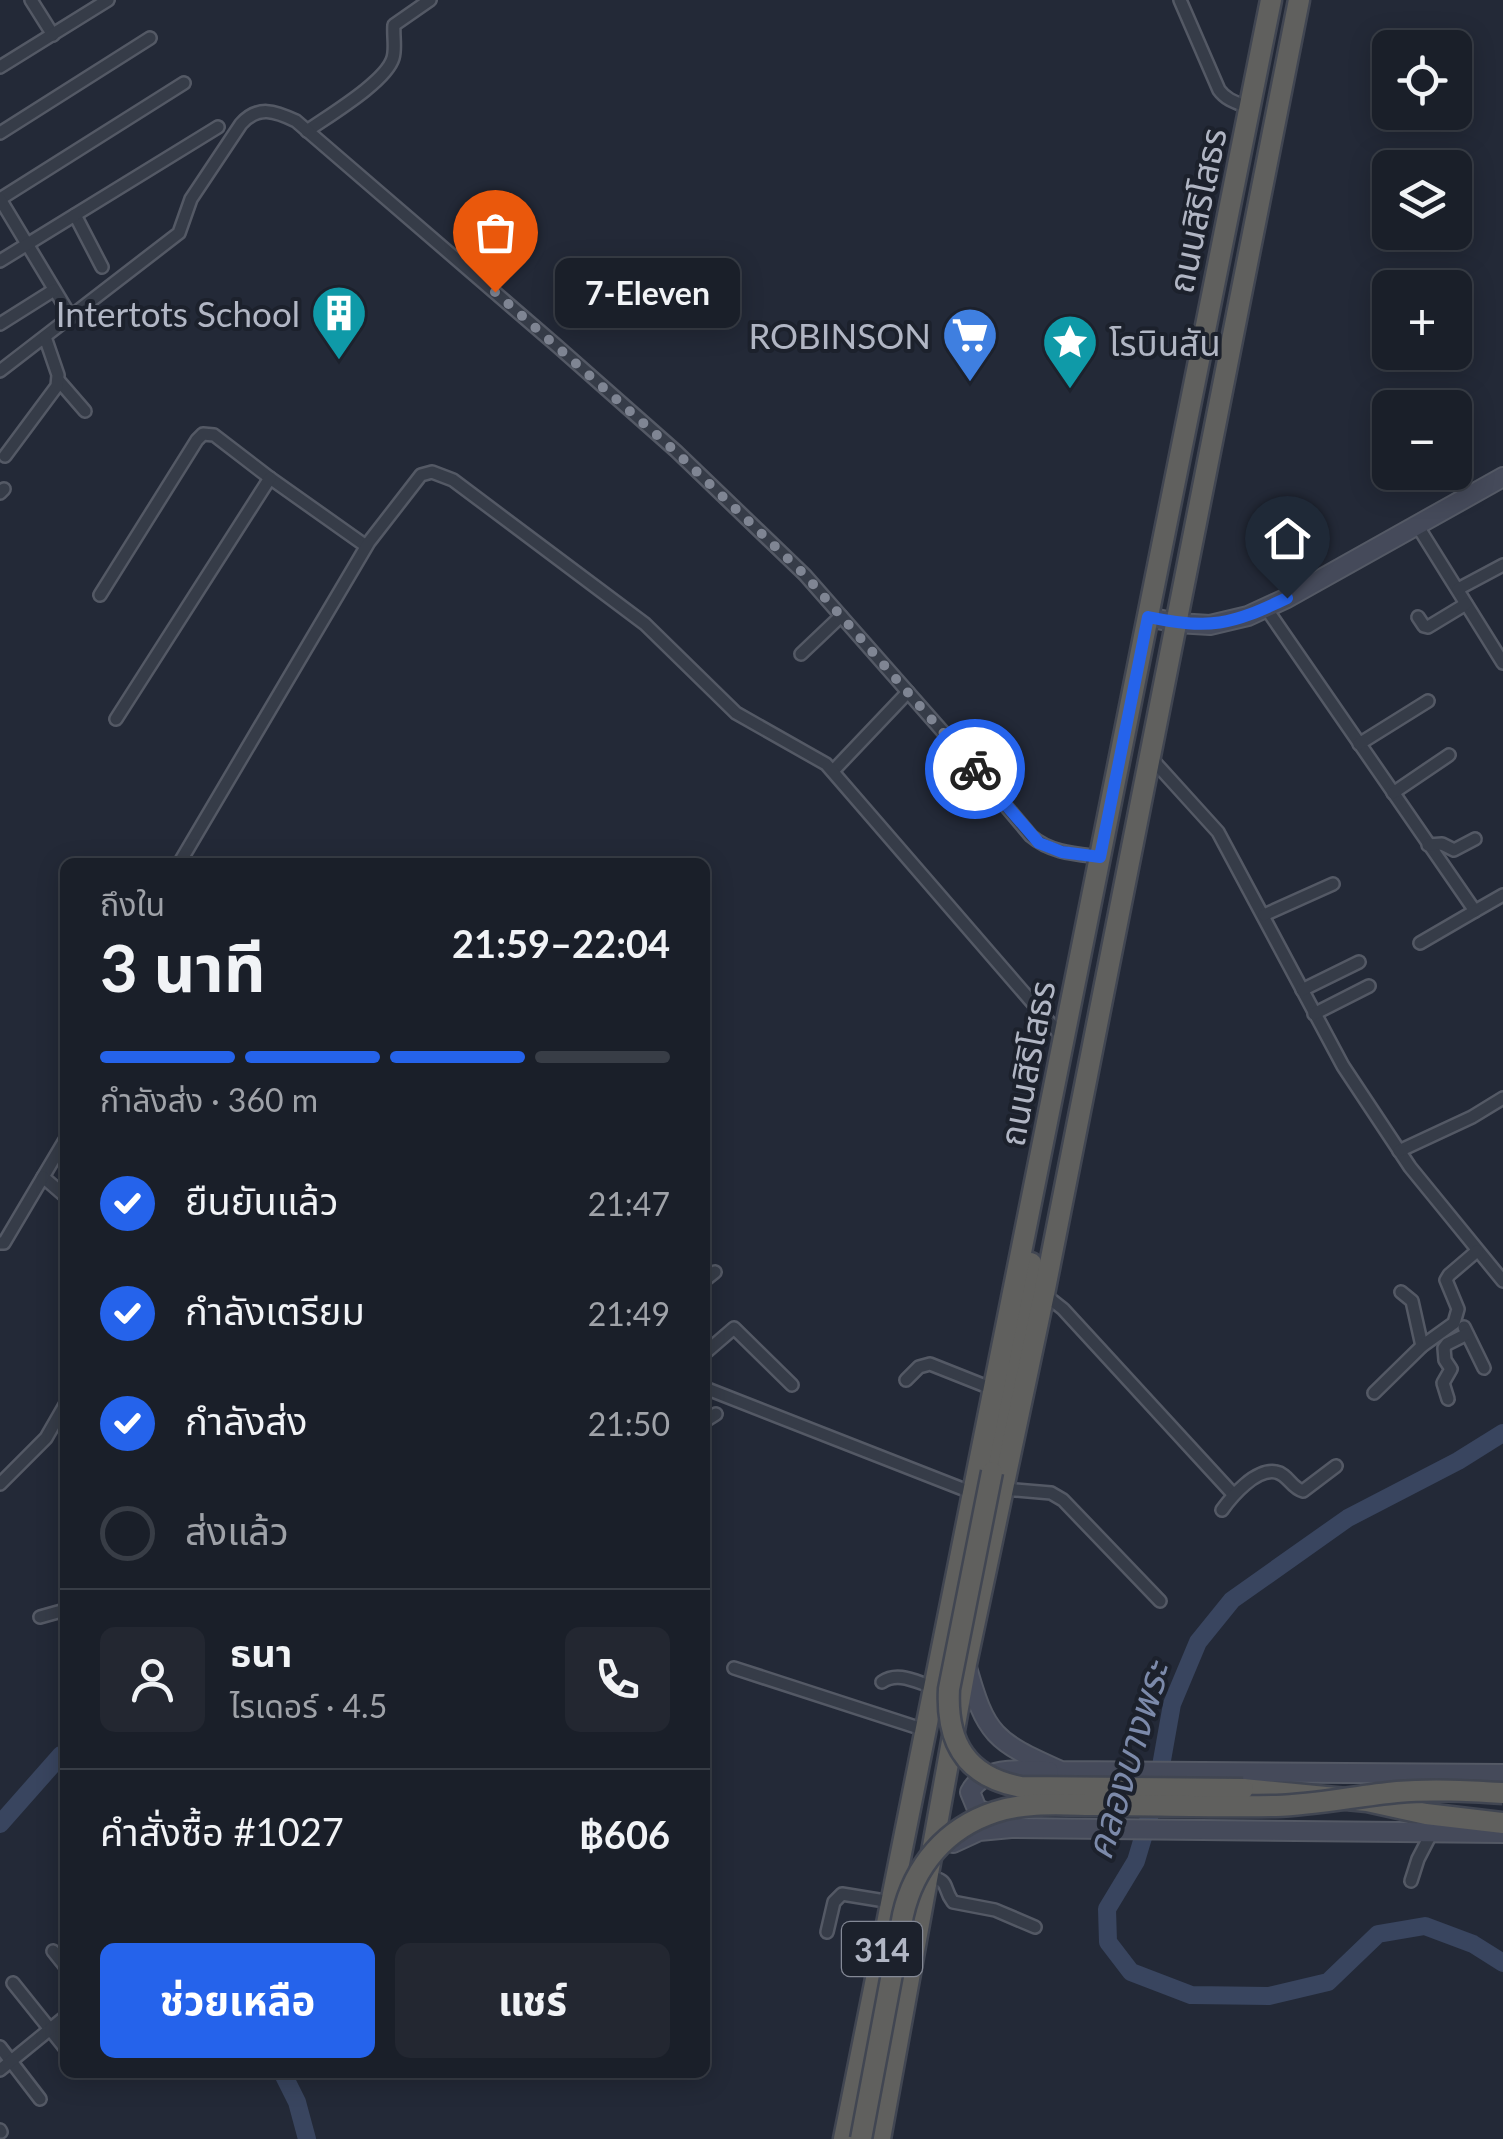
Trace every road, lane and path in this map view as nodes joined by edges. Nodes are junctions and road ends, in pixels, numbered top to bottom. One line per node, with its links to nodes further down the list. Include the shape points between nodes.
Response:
1 (31, 0): 7 (street)
2 (430, 0): 13 (street, via 394,26 395,54 384,72)
3 (1180, 0): 11 (street, via 1219,90)
4 (1271, 0): 11 (highway, ถนนสิริโสธร / 314)
5 (1299, 0): 40 (highway, ถนนสิริโสธร / 314)
6 (102, 1): 7 (street)
7 (53, 35): 9 (street)
8 (150, 38): 14 (street)
9 (1, 65)
10 (184, 83): 15 (street)
11 (1250, 108): 38 (highway, ถนนสิริโสธร / 314)
12 (218, 127): 16 (street)
13 (307, 130): 21 (street, via 277,112 247,118 190,199 180,233); 37 (street, via 676,452)
14 (0, 133)
15 (0, 199): 17 (street)
16 (75, 215): 17 (street); 19 (street)
17 (28, 244): 18 (street); 20 (street)
18 (0, 262)
19 (102, 267)
20 (54, 290): 21 (street); 22 (street)
21 (72, 317): 23 (street)
22 (0, 324)
23 (45, 337): 24 (street); 25 (street)
24 (0, 372)
25 (59, 381): 26 (street); 27 (street)
26 (85, 411)
27 (5, 456)
28 (1503, 477): 30 (main road)
29 (270, 478): 31 (street); 34 (street, via 204,434); 45 (street)
30 (1417, 524): 33 (street); 36 (main road)
31 (366, 546): 49 (street, via 422,475 452,480 646,624 736,713); 54 (street)
32 (1503, 565): 33 (street)
33 (1458, 589): 35 (street)
34 (100, 595)
35 (1466, 604): 39 (street, via 1428,627); 42 (street)
36 (1266, 608): 40 (main road, via 1228,622); 46 (street)
37 (841, 616): 41 (street); 43 (street)
38 (1148, 617): 40 (main road); 53 (highway, ถนนสิริโสธร / 314)
39 (1418, 617)
40 (1177, 623): 48 (highway, ถนนสิริโสธร / 314)
41 (801, 654)
42 (1503, 663)
43 (908, 692): 49 (street); 53 (street, via 1039,843)
44 (1428, 701): 46 (street)
45 (116, 719)
46 (1359, 744): 50 (street)
47 (1449, 755): 50 (street)
48 (1150, 757): 58 (street, via 1218,832); 75 (highway, ถนนสิริโสธร / 314)
49 (833, 771): 64 (street)
50 (1392, 793): 52 (street)
51 (1474, 838): 52 (street, via 1454,850)
52 (1428, 845): 57 (street)
53 (1100, 857): 64 (highway, ถนนสิริโสธร / 314)
54 (182, 858)
55 (1333, 884): 58 (street)
56 (1503, 895): 57 (street)
57 (1475, 911): 59 (street)
58 (1264, 915): 62 (street)
59 (1420, 944)
60 (1359, 962): 62 (street)
61 (1369, 986): 63 (street)
62 (1302, 990): 63 (street)
63 (1314, 1014): 68 (street)
64 (1064, 1038): 67 (highway, ถนนสิริโสธร / 314)
65 (1502, 1102): 68 (street)
66 (60, 1148): 69 (street)
67 (1042, 1148): 83 (highway, ถนนสิริโสธร / 314); 89 (highway)
68 (1400, 1151): 72 (street)
69 (42, 1177): 70 (street); 71 (street)
70 (60, 1192)
71 (0, 1243)
72 (1477, 1250): 73 (street); 76 (street, via 1446,1280)
73 (1503, 1284)
74 (1401, 1292): 78 (street, via 1412,1301)
75 (1044, 1294): 89 (highway, ถนนสิริโสธร / 314); 92 (street)
76 (1457, 1314): 77 (street); 78 (street)
77 (1467, 1334): 80 (street); 86 (street, via 1444,1348)
78 (1422, 1346): 85 (street)
79 (710, 1348): 82 (street, via 734,1328)
80 (1484, 1368)
81 (906, 1380): 83 (street, via 930,1364)
82 (792, 1385)
83 (992, 1388): 91 (highway, ถนนสิริโสธร / 314)
84 (710, 1390): 91 (street)
85 (1374, 1393)
86 (1448, 1399)
87 (60, 1414): 90 (street, via 46,1438)
88 (1336, 1466): 92 (street, via 1303,1491 1275,1472)
89 (998, 1480): 94 (street, via 1063,1500); 97 (highway, ถนนสิริโสธร / 314); 109 (highway, bridge, via 949,1689 953,1733 969,1762 1021,1787 1243,1789)
90 (0, 1484)
91 (973, 1493): 100 (highway, ถนนสิริโสธร / 314)
92 (1233, 1494): 93 (street)
93 (1222, 1510)
94 (1160, 1601)
95 (60, 1611): 96 (street)
96 (40, 1617)
97 (966, 1664): 103 (highway, ถนนสิริโสธร / 314); 104 (main road, via 978,1707 994,1733)
98 (734, 1668): 101 (street)
99 (882, 1682): 100 (street, via 899,1676)
100 (934, 1687): 101 (highway, ถนนสิริโสธร / 314)
101 (925, 1730): 102 (highway, ถนนสิริโสธร / 314)
102 (920, 1760): 103 (highway, via 933,1772); 107 (highway, ถนนสิริโสธร / 314)
103 (947, 1768): 108 (highway, ถนนสิริโสธร / 314)
104 (1061, 1771): 105 (main road); 112 (main road, via 1016,1769 975,1783 970,1792 986,1813)
105 (1503, 1774)
106 (1503, 1792): 131 (highway, bridge, via 1414,1791 1272,1806 1036,1805 975,1820 934,1850 910,1890)
107 (911, 1804): 108 (highway, via 925,1796); 117 (highway, ถนนสิริโสธร / 314)
108 (940, 1805): 115 (highway, ถนนสิริโสธร / 314)
109 (1394, 1808): 110 (highway); 111 (highway)
110 (1503, 1809)
111 (1503, 1823)
112 (1048, 1829): 114 (main road); 115 (main road, via 979,1831 958,1840)
113 (1503, 1833): 114 (main road)
114 (1431, 1834): 116 (street)
115 (928, 1872): 118 (street, via 946,1883 954,1902); 132 (highway, ถนนสิริโสธร / 314)
116 (1411, 1881)
117 (892, 1902): 119 (street, via 838,1896); 130 (highway, ถนนสิริโสธร / 314)
118 (1035, 1927)
119 (827, 1932)
120 (53, 1951): 121 (street)
121 (60, 1960)
122 (13, 1983): 124 (street)
123 (60, 2021): 124 (street)
124 (50, 2029): 125 (street); 127 (street)
125 (60, 2042)
126 (0, 2048): 127 (street)
127 (11, 2062): 128 (street); 129 (street)
128 (0, 2070)
129 (40, 2099)
130 (844, 2139)
131 (861, 2139)
132 (880, 2139)

